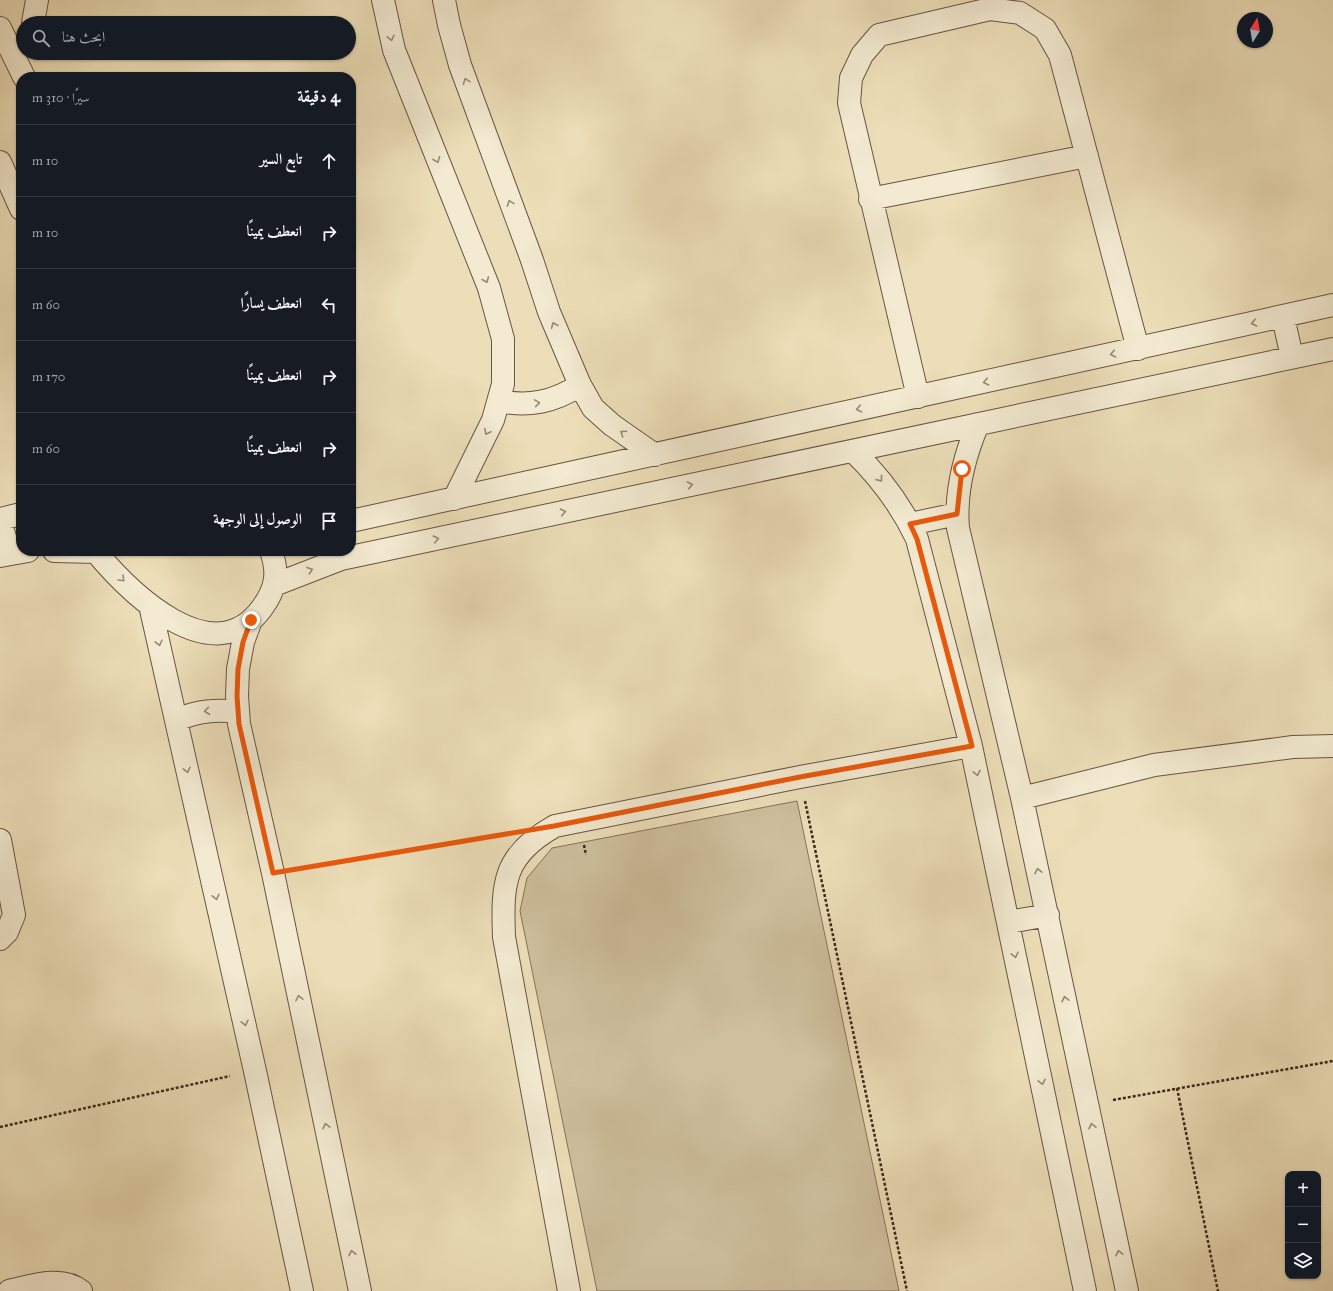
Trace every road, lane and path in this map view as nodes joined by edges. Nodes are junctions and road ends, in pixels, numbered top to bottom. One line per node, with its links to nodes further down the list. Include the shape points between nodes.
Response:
1 (37, 0): 4 (street)
2 (382, 0): 18 (street, one-way to 18, via 394,50 489,288 503,339 504,384)
3 (444, 0): 16 (street, one-way to 3, via 549,312 460,65)
4 (34, 16)
5 (0, 28): 6 (street)
6 (16, 54)
7 (1088, 156): 10 (street); 10 (street, via 1060,55 1045,29 1020,13 990,9 879,35 862,55 851,78 849,103); 13 (street)
8 (0, 162): 9 (street)
9 (16, 198)
10 (870, 199): 17 (street)
11 (1333, 305): 12 (street)
12 (1283, 317): 13 (street, one-way to 13); 15 (street)
13 (1138, 348): 17 (street, one-way to 17)
14 (1333, 349): 15 (street)
15 (1292, 357): 19 (street)
16 (580, 386): 18 (street, one-way to 16, via 527,404 541,402 555,399); 21 (street, one-way to 16, via 612,425 593,408)
17 (918, 396): 21 (street, one-way to 21)
18 (498, 401): 22 (street, one-way to 22, via 493,420)
19 (978, 424): 20 (street); 23 (street, via 962,469)
20 (853, 451): 27 (street, one-way to 27, via 891,492); 28 (street, one-way to 20)
21 (655, 455): 22 (street)
22 (454, 499): 26 (street)
23 (957, 514): 27 (street); 41 (street, via 958,528)
24 (16, 515): 25 (street)
25 (0, 520): 29 (street)
26 (356, 520)
27 (910, 524): 38 (street, via 917,539)
28 (356, 551)
29 (13, 554)
30 (101, 556): 34 (street, one-way to 34)
31 (272, 556): 33 (street, via 276,571)
32 (335, 556): 33 (street, one-way to 32)
33 (274, 585): 35 (street, via 269,598)
34 (150, 605): 35 (street, via 194,631 212,634 226,633); 37 (street, one-way to 37)
35 (251, 620): 36 (street, via 243,642 238,669)
36 (238, 712): 37 (street, one-way to 37, via 205,710); 44 (street)
37 (176, 720): 49 (street, one-way to 49)
38 (972, 746): 40 (street); 46 (street, one-way to 46)
39 (1333, 746): 41 (street, via 1293,747 1154,765)
40 (800, 777): 57 (street, via 554,826 534,838 518,854 506,879 504,937); 58 (path)
41 (1022, 798): 45 (street, one-way to 41)
42 (508, 834): 44 (path)
43 (0, 840): 47 (street, via 14,915 7,932)
44 (273, 873): 56 (street, one-way to 44)
45 (1048, 915): 46 (street); 51 (street, one-way to 45)
46 (1009, 922): 59 (street, one-way to 59)
47 (0, 939)
48 (1333, 1061): 50 (path)
49 (255, 1071): 52 (path); 55 (street)
50 (1177, 1088): 51 (path); 61 (path)
51 (1088, 1104): 60 (street, one-way to 51)
52 (0, 1127)
53 (9, 1291): 54 (street, via 51,1282 74,1285)
54 (81, 1291)
55 (302, 1291)
56 (360, 1291)
57 (569, 1291)
58 (907, 1291)
59 (1085, 1291)
60 (1127, 1291)
61 (1218, 1291)

